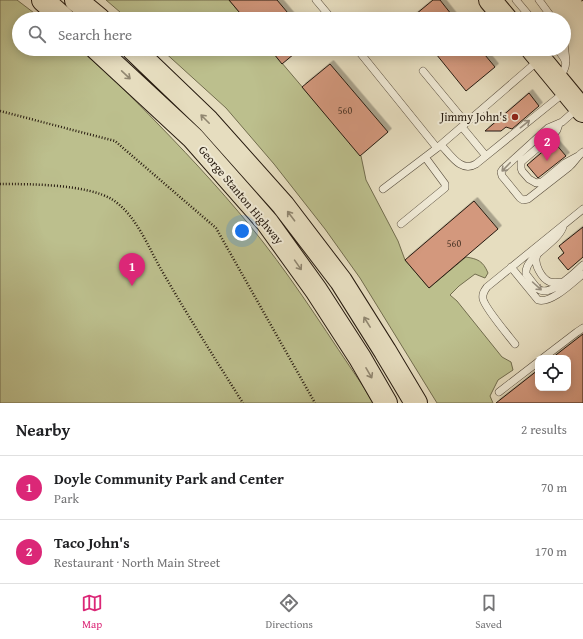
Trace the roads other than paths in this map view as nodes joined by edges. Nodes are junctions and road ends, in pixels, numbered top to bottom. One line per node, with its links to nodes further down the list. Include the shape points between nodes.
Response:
1 (43, 0): 6 (highway)
2 (76, 0): 7 (highway)
3 (316, 0): 8 (lane)
4 (516, 0): 9 (lane)
5 (538, 0): 10 (lane)
6 (56, 12)
7 (91, 12)
8 (326, 12)
9 (526, 12)
10 (549, 12)
11 (105, 56): 41 (highway, George Stanton Highway, one-way to 41, via 193,138 267,222 316,290)
12 (140, 56): 42 (highway, George Stanton Highway, one-way to 12, via 341,281 282,205 208,121)
13 (363, 56): 23 (lane)
14 (539, 56): 22 (lane)
15 (546, 56): 20 (highway)
16 (553, 56): 18 (lane)
17 (565, 56): 18 (lane)
18 (566, 61): 20 (lane)
19 (423, 71): 22 (lane)
20 (572, 98): 21 (lane); 25 (lane, one-way to 20)
21 (559, 124): 24 (lane, via 554,134 521,162 522,171 533,182 542,182 564,163); 24 (lane, one-way to 24, via 548,128 503,169 502,176 520,198 528,199 573,164)
22 (464, 125): 23 (lane); 25 (lane)
23 (439, 146): 25 (lane, via 462,167 470,168); 26 (lane)
24 (580, 154)
25 (486, 156)
26 (425, 157): 27 (lane); 29 (lane, via 445,184 445,188)
27 (383, 190)
28 (583, 209): 30 (lane)
29 (400, 224)
30 (564, 225): 31 (lane, via 556,238); 33 (lane)
31 (537, 256): 35 (lane, via 536,266 546,280); 35 (lane, one-way to 35, via 530,261 526,274 538,288 542,291 552,290)
32 (583, 265): 35 (lane)
33 (511, 267): 34 (lane, via 541,301 551,299); 37 (lane, via 486,287 482,295 485,304)
34 (583, 274)
35 (563, 282)
36 (583, 328): 38 (lane)
37 (515, 344)
38 (547, 355)
39 (535, 364): 40 (lane)
40 (499, 392)
41 (386, 403)
42 (416, 403)

